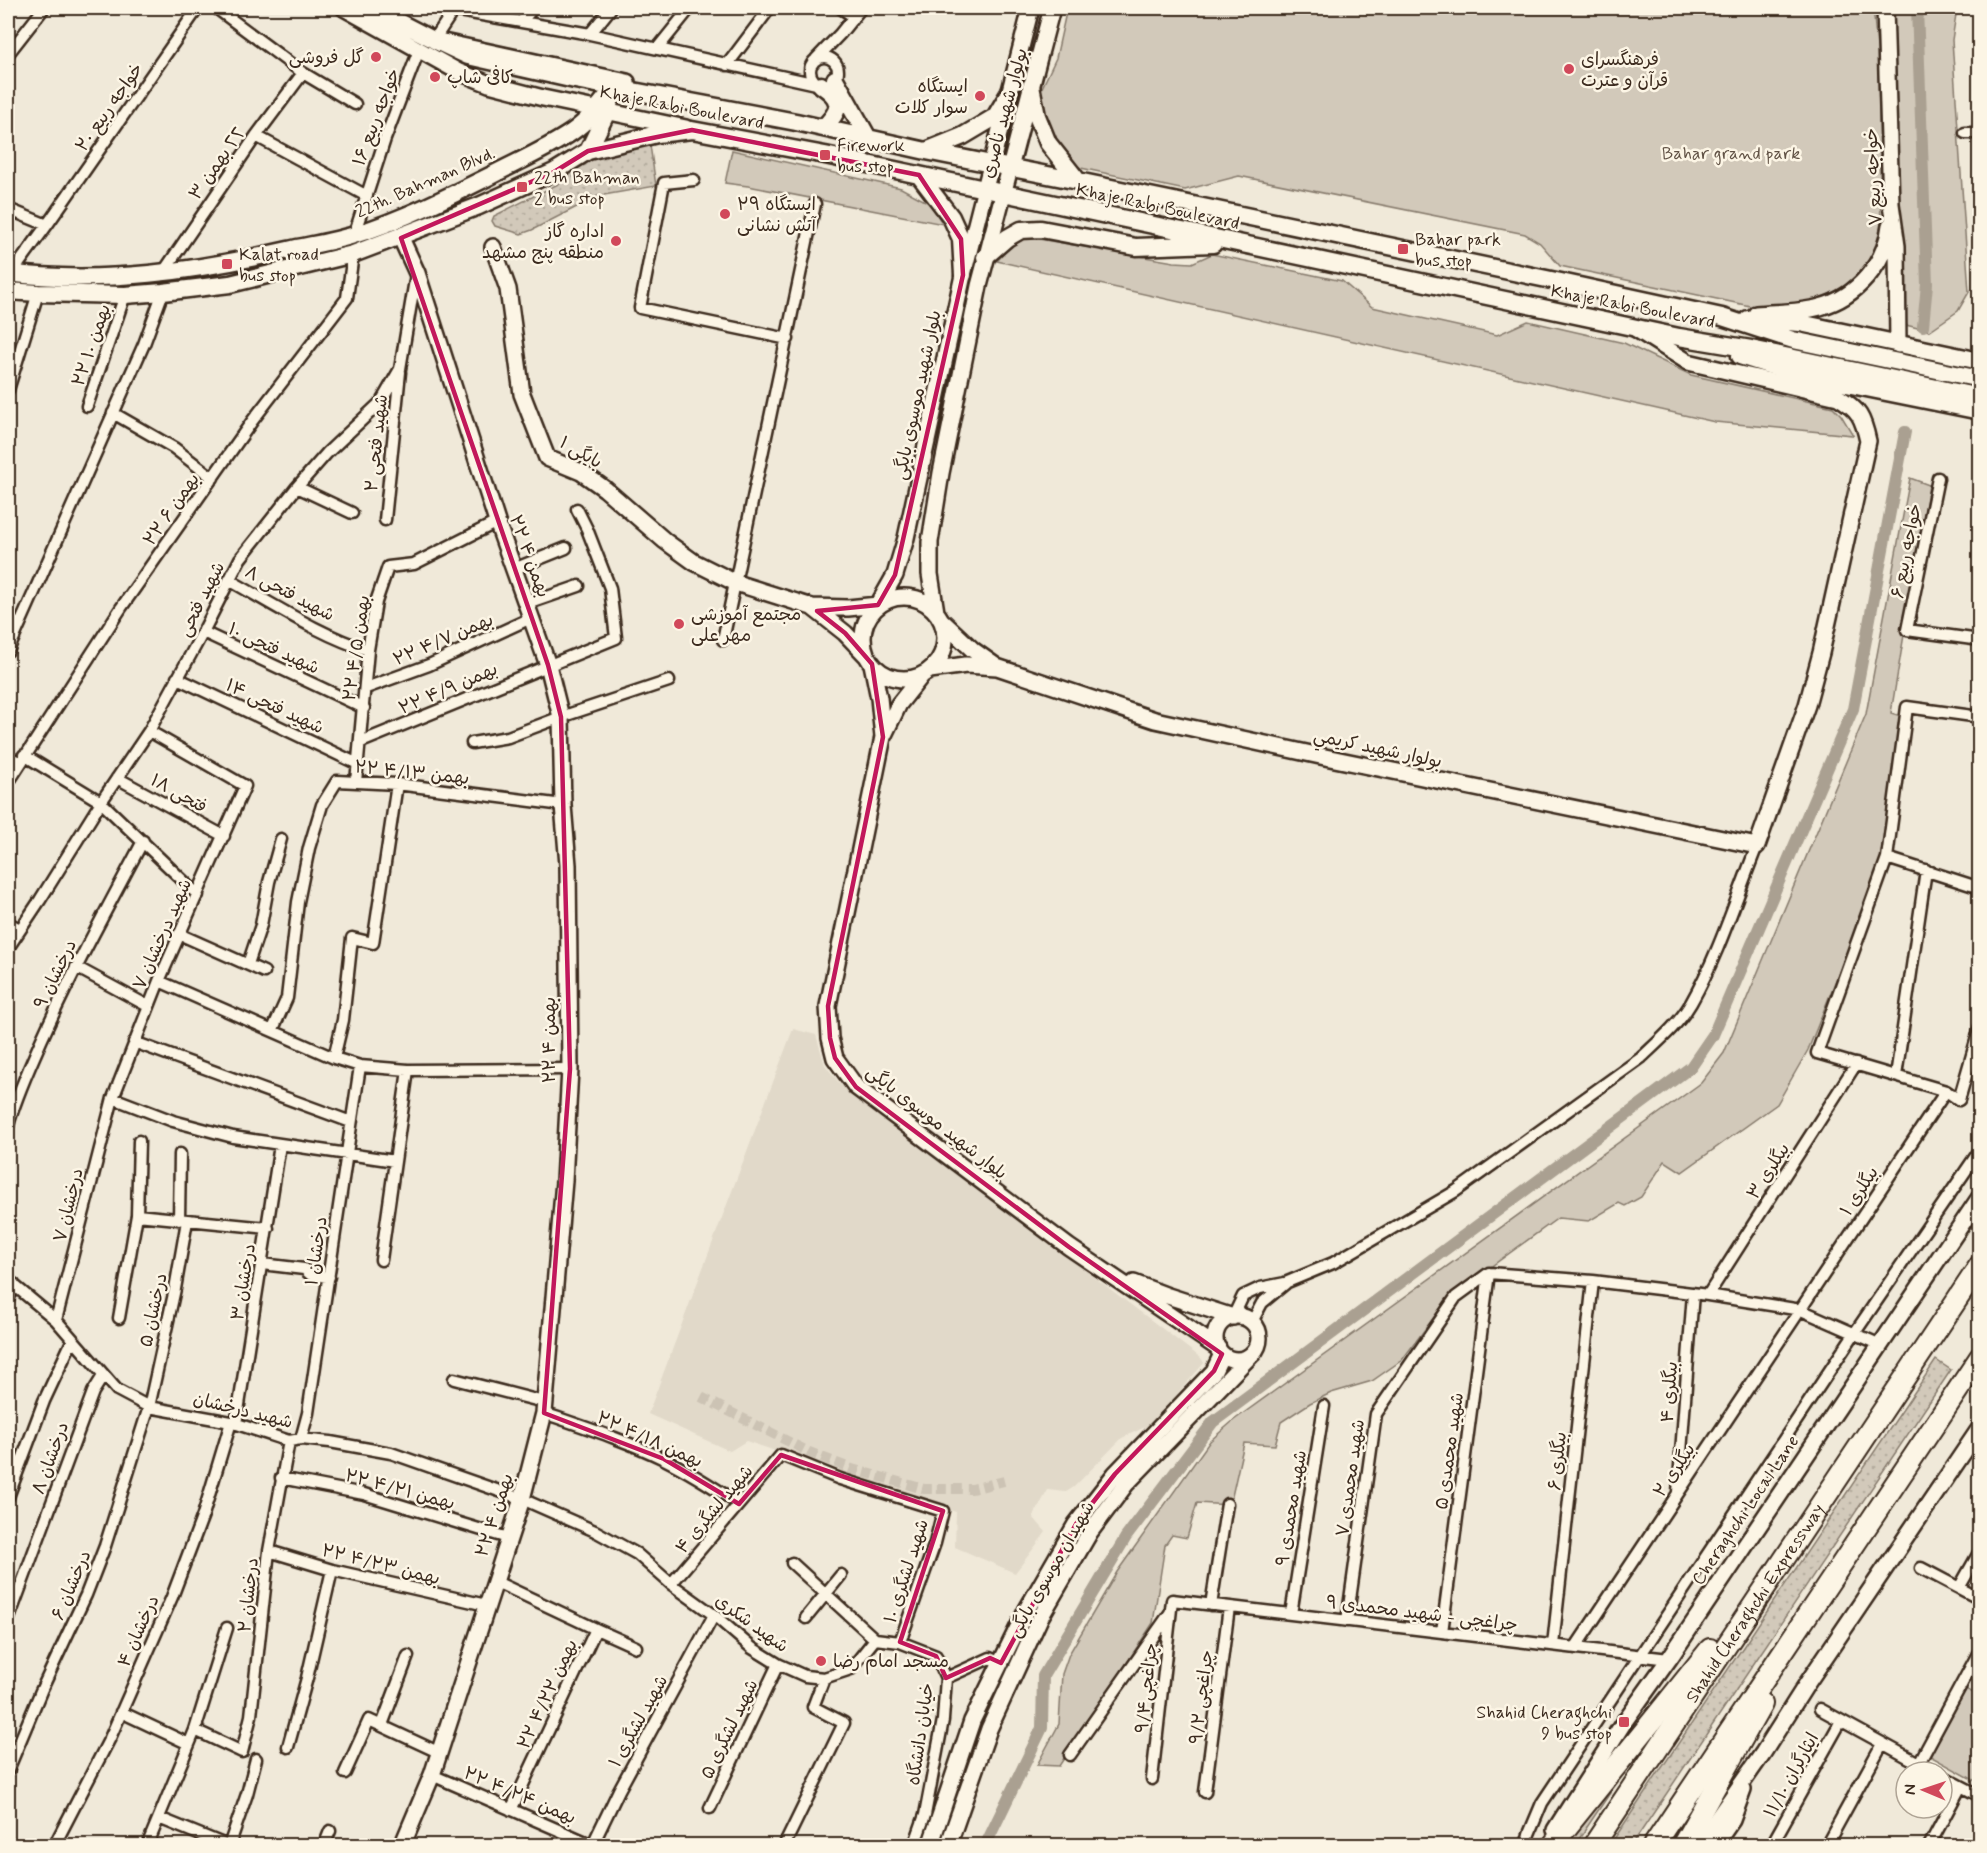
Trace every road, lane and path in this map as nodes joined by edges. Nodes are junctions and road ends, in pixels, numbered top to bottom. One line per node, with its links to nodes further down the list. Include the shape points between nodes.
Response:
1 (44, 8): 23 (street)
2 (198, 8): 54 (street, خواجه ربیع ۲۰)
3 (216, 8): 26 (street)
4 (344, 8): 22 (street, Khaje Rabi Boulevard)
5 (372, 8): 20 (street, Khaje Rabi Boulevard)
6 (533, 8): 17 (street)
7 (612, 8): 18 (street)
8 (690, 8): 21 (street)
9 (770, 8): 25 (street)
10 (841, 8): 16 (street)
11 (861, 8): 16 (street)
12 (1031, 8): 31 (street, بولوار شهید ناصری)
13 (1052, 8): 29 (street, بولوار شهید ناصری)
14 (1885, 8): 52 (street, خواجه ربیع ۷)
15 (454, 9): 17 (street); 20 (street)
16 (854, 17): 19 (street)
17 (521, 22): 18 (street)
18 (590, 34): 21 (street)
19 (840, 34): 24 (street); 27 (street)
20 (434, 40): 30 (main road, via 468,56); 34 (street, Khaje Rabi Boulevard, via 722,100)
21 (657, 49): 25 (street)
22 (419, 50): 33 (street, Khaje Rabi Boulevard, via 489,84); 50 (street, خواجه ربیع ۱۶)
23 (8, 54)
24 (813, 64): 27 (street, via 812,79); 27 (street, via 827,57); 28 (street, via 798,75)
25 (727, 65): 28 (street)
26 (303, 73): 32 (street); 39 (street, ٢٢ بهمن ۳)
27 (831, 76): 28 (street); 35 (main road, via 838,109); 40 (main road)
28 (785, 78)
29 (1031, 86): 44 (street, بولوار شهید ناصری); 47 (main road, via 1036,116 1048,143)
30 (613, 89): 33 (main road, 22th. Bahman Blvd.); 34 (main road)
31 (1010, 92): 42 (main road, via 995,117); 43 (street, بولوار شهید ناصری)
32 (355, 104)
33 (602, 111): 36 (street, Khaje Rabi Boulevard); 41 (main road); 55 (main road, 22th. Bahman Blvd., via 542,150 458,192)
34 (796, 122): 35 (main road, Khaje Rabi Boulevard)
35 (823, 128): 40 (main road, Khaje Rabi Boulevard)
36 (692, 130): 41 (main road, via 657,134); 45 (main road, Khaje Rabi Boulevard)
37 (1965, 133): 38 (street)
38 (1980, 133)
39 (256, 136): 50 (street); 63 (street, ٢٢ بهمن ۳)
40 (868, 138): 42 (main road, Khaje Rabi Boulevard)
41 (588, 151): 56 (main road, via 554,172 479,207)
42 (926, 151): 43 (main road, Khaje Rabi Boulevard)
43 (991, 164): 44 (main road, Khaje Rabi Boulevard); 48 (street, بولوار شهید ناصری)
44 (1010, 168): 47 (main road, Khaje Rabi Boulevard); 49 (street, بولوار شهید ناصری)
45 (919, 175): 48 (main road, Khaje Rabi Boulevard); 64 (main road, via 951,218 961,239)
46 (694, 180): 72 (street, via 664,183 640,308)
47 (1078, 181): 69 (main road, Khaje Rabi Boulevard)
48 (985, 189): 49 (main road, Khaje Rabi Boulevard); 64 (street, بلوار شهید موسوی بایگی)
49 (1003, 193): 57 (main road, Khaje Rabi Boulevard); 60 (street)
50 (365, 195): 55 (street, خواجه ربیع ۱۶)
51 (814, 204): 72 (street)
52 (1891, 204): 69 (street, via 1883,252 1871,273 1844,297 1809,310); 73 (street, خواجه ربیع ۷, via 1897,246)
53 (8, 209): 54 (street)
54 (47, 225): 61 (street, خواجه ربیع ۲۰)
55 (354, 235): 63 (main road, 22th. Bahman Blvd.)
56 (401, 238): 59 (main road); 62 (street, ۲۲ بهمن ۴)
57 (1239, 243): 60 (main road, via 1136,247 1041,229 1021,230); 70 (main road, Khaje Rabi Boulevard)
58 (493, 247): 92 (street, بایگی ۱, via 508,289 522,394 547,458 581,472 694,562)
59 (353, 254): 66 (main road, via 230,284); 82 (street, ۲۲ بهمن ۶, via 347,298)
60 (985, 257): 97 (street, via 930,542 930,574)
61 (10, 273): 63 (main road, 22th. Bahman Blvd.)
62 (417, 273): 75 (street, شهید فتحی); 88 (street, ۲۲ بهمن ۴)
63 (162, 274)
64 (963, 275): 94 (street, بلوار شهید موسوی بایگی, via 906,538 895,575)
65 (8, 291): 67 (main road)
66 (163, 292): 68 (main road); 81 (street)
67 (39, 293): 68 (main road); 77 (street)
68 (125, 295): 79 (street, ۲۲ بهمن ۱۰)
69 (1722, 317): 73 (main road, via 1800,323); 76 (main road, Khaje Rabi Boulevard, via 1793,340)
70 (1633, 327): 71 (main road, Khaje Rabi Boulevard); 131 (street, via 1688,362 1838,397 1854,406 1865,428 1868,441 1821,653 1807,705)
71 (1679, 337): 78 (main road, Khaje Rabi Boulevard); 80 (main road, via 1797,374)
72 (788, 339): 92 (street)
73 (1898, 345): 74 (main road)
74 (1980, 361)
75 (400, 369): 84 (street, شهید فتحی, via 381,402); 87 (street, شهید فتحی ۲)
76 (1980, 379)
77 (8, 390)
78 (1980, 397)
79 (87, 406)
80 (1980, 411)
81 (113, 413): 82 (street, via 174,448); 99 (street)
82 (213, 478): 120 (street, ۲۲ بهمن ۶, via 121,608)
83 (1938, 478): 102 (street, خواجه ربیع ۶, via 1907,630)
84 (297, 487): 86 (street); 91 (street, شهید فتحی, via 240,559)
85 (577, 509): 106 (street, ۲۲ بهمن ۴/۹, via 610,588 616,638)
86 (352, 513)
87 (385, 520)
88 (497, 522): 90 (street, ۲۲ بهمن ۴); 103 (street, ۲۲ بهمن ۴/۵, via 414,564 388,567 376,602)
89 (566, 548): 90 (street)
90 (514, 569): 96 (street, ۲۲ بهمن ۴)
91 (229, 580): 100 (street, شهید فتحی); 103 (street, شهید فتحی ۸)
92 (736, 583): 95 (street, بایگی ۱); 101 (street)
93 (579, 586): 96 (street, ۲۲ بهمن ۴/۷)
94 (878, 606): 95 (street); 97 (street, via 903,596 921,600); 105 (street, via 863,629)
95 (812, 607): 105 (street, via 845,633)
96 (529, 611): 106 (street, ۲۲ بهمن ۴); 111 (street, ۲۲ بهمن ۴/۷, via 429,666)
97 (938, 616): 107 (street, بولوار شهيد كريمي); 108 (street, via 944,628 944,647 936,664)
98 (8, 619): 99 (street)
99 (19, 625): 104 (street)
100 (202, 632): 109 (street, شهید فتحی); 112 (street, شهید فتحی ۱۰)
101 (723, 640)
102 (1980, 640)
103 (368, 650): 111 (street, ۲۲ بهمن ۴/۵)
104 (8, 651)
105 (869, 660): 108 (street, via 878,670 895,678); 116 (street, بلوار شهید موسوی بایگی, via 879,698)
106 (548, 665): 113 (street, ۲۲ بهمن ۴); 117 (street, ۲۲ بهمن ۴/۹)
107 (997, 667): 108 (street, بولوار شهيد كريمي, via 966,665); 131 (street, بولوار شهيد كريمي, via 1155,720)
108 (926, 673): 116 (street, بلوار شهید موسوی بایگی, via 900,704)
109 (177, 678): 115 (street, شهید فتحی); 121 (street, شهید فتحی ۱۴)
110 (669, 681): 113 (street)
111 (366, 688): 112 (street, ۲۲ بهمن ۴/۵)
112 (364, 708): 117 (street, ۲۲ بهمن ۴/۵)
113 (561, 717): 118 (street, via 508,737); 127 (street, ۲۲ بهمن ۴)
114 (1980, 717): 132 (street, via 1907,707)
115 (149, 731): 122 (street, شهید فتحی); 128 (street, شهید درخشان ۷, via 245,786)
116 (883, 737): 172 (street, بلوار شهید موسوی بایگی, via 828,1006 835,1058 856,1087 1069,1247)
117 (361, 742): 121 (street, ۲۲ بهمن ۴/۵)
118 (472, 743)
119 (8, 757): 120 (street)
120 (22, 759): 124 (street, ۲۲ بهمن ۶); 126 (street)
121 (358, 764): 123 (street, ۲۲ بهمن ۴/۵)
122 (117, 778): 126 (street, شهید فتحی); 128 (street, فتحی ۱۸)
123 (357, 782): 125 (street, ۲۲ بهمن ۴/۱۳); 146 (street, ۲۲ بهمن ۴/۱۳, via 337,782 322,805 298,902 286,998)
124 (8, 783)
125 (397, 784): 127 (street, ۲۲ بهمن ۴/۱۳); 148 (street, via 373,943 352,938 344,1020)
126 (101, 802): 130 (street); 137 (street, شهید فتحی)
127 (563, 806): 151 (street, ۲۲ بهمن ۴, via 568,865)
128 (224, 836): 135 (street, شهید درخشان ۷)
129 (281, 839): 140 (street)
130 (143, 841): 135 (street); 141 (street, درخشان ۹)
131 (1757, 846): 177 (street, via 1690,1005 1641,1058 1456,1191 1333,1263)
132 (1887, 858): 133 (street); 149 (street, via 1817,1053)
133 (1926, 870): 134 (street); 153 (street)
134 (1980, 888)
135 (198, 896): 138 (street, شهید درخشان ۷)
136 (8, 923): 137 (street)
137 (20, 929): 139 (street, شهید فتحی)
138 (179, 934): 140 (street); 143 (street, شهید درخشان ۷)
139 (8, 948)
140 (248, 964): 142 (street)
141 (76, 967): 144 (street); 157 (street, درخشان ۹, via 16,1098)
142 (264, 972)
143 (159, 981): 144 (street, شهید درخشان ۷); 146 (street)
144 (148, 1006): 147 (street, شهید درخشان ۷)
145 (1980, 1027): 154 (street, via 1959,1100)
146 (273, 1029): 148 (street)
147 (134, 1042): 155 (street, شهید درخشان ۷); 156 (street)
148 (334, 1058): 150 (street)
149 (1856, 1064): 153 (street); 179 (street, بیگلری ۳)
150 (360, 1066): 152 (street); 156 (street, درخشان ۱)
151 (570, 1069): 152 (street); 199 (street, ۲۲ بهمن ۴)
152 (408, 1070): 163 (street)
153 (1896, 1076): 154 (street)
154 (1946, 1091): 181 (street, بیگلری ۱)
155 (113, 1098): 159 (street, via 233,1137); 184 (street, درخشان ۷)
156 (351, 1122): 162 (street, درخشان ۱)
157 (8, 1126)
158 (139, 1141): 165 (street)
159 (280, 1145): 162 (street); 167 (street, درخشان ۳)
160 (1980, 1150): 186 (street)
161 (180, 1154): 166 (street, درخشان ۵)
162 (347, 1154): 163 (street); 174 (street, درخشان ۱)
163 (395, 1161): 169 (street)
164 (1980, 1197): 188 (street, Cheraghchi Local Lane)
165 (137, 1215): 166 (street); 183 (street)
166 (183, 1220): 167 (street); 198 (street, درخشان ۵, via 175,1289)
167 (268, 1228): 170 (street, درخشان ۳)
168 (1980, 1248): 192 (highway)
169 (381, 1260)
170 (262, 1264): 174 (street, via 304,1269 311,1275); 200 (street, درخشان ۳)
171 (1980, 1265): 192 (highway)
172 (1112, 1274): 182 (street, بلوار شهید موسوی بایگی); 189 (street, بلوار شهید موسوی بایگی)
173 (1489, 1274): 175 (street); 233 (street, شهید محمدی ۷, via 1456,1298 1376,1414); 236 (street, شهید محمدی ۵)
174 (329, 1277): 202 (street, درخشان ۱)
175 (1593, 1281): 178 (street); 239 (street, بیگلری ۶)
176 (11, 1282): 180 (street); 184 (street, شهید درخشان)
177 (1285, 1283): 182 (street, via 1243,1296); 185 (street, via 1263,1303)
178 (1693, 1293): 179 (street); 205 (street, بیگلری ۴)
179 (1708, 1295): 181 (street)
180 (8, 1300)
181 (1801, 1310): 186 (street); 205 (street, بیگلری ۲)
182 (1233, 1317): 185 (street); 189 (street, via 1217,1329)
183 (119, 1318)
184 (56, 1320): 187 (street, شهید درخشان)
185 (1252, 1322): 190 (street, via 1258,1334)
186 (1854, 1334): 188 (street); 244 (street)
187 (72, 1341): 194 (street, شهید درخشان); 206 (street, via 44,1401)
188 (1881, 1345): 245 (street, Cheraghchi Local Lane)
189 (1220, 1351): 190 (street, via 1234,1360); 247 (street, شهیدان موسوی بایگی, via 1215,1371 1114,1474 1076,1524 1027,1609)
190 (1253, 1353): 285 (street, شهیدان موسوی بایگی, via 1126,1484 1090,1532 1041,1618 989,1729)
191 (1980, 1358): 196 (highway)
192 (1917, 1359): 212 (highway, Shahid Cheraghchi Expressway)
193 (1980, 1363): 196 (highway)
194 (103, 1376): 198 (street, شهید درخشان, via 117,1390); 232 (street, درخشان ۸, via 93,1392)
195 (454, 1379): 199 (street, ۲۲ بهمن ۴/۱۸)
196 (1959, 1390): 216 (highway)
197 (1324, 1406): 229 (street, شهید محمدی ۹)
198 (149, 1407): 200 (street, شهید درخشان); 263 (street, درخشان ۶, via 86,1596)
199 (544, 1407): 207 (street, ۲۲ بهمن ۴); 208 (street, ۲۲ بهمن ۴/۱۸, via 664,1459)
200 (233, 1423): 203 (street, شهید درخشان); 251 (street, درخشان ۴, via 172,1597)
201 (1980, 1428): 266 (street)
202 (301, 1439): 203 (street, شهید درخشان); 207 (street, شهید درخشان, via 391,1453)
203 (289, 1442): 204 (street, درخشان ۲)
204 (281, 1478): 211 (street, ۲۲ بهمن ۴/۲۱, via 374,1497); 213 (street, درخشان ۲)
205 (1678, 1492): 241 (street, بیگلری ۲)
206 (8, 1497)
207 (522, 1498): 211 (street, ۲۲ بهمن ۴); 221 (street, شهید درخشان, via 637,1554)
208 (739, 1504): 210 (street, شهید لشگری ۴, via 781,1455 840,1479); 221 (street, شهید لشگری ۴)
209 (1227, 1504): 226 (street)
210 (943, 1511): 238 (street, شهید لشگری ۱۰)
211 (508, 1538): 220 (street, ۲۲ بهمن ۴)
212 (1790, 1548): 288 (highway); 289 (highway, Shahid Cheraghchi Expressway)
213 (269, 1551): 218 (street, ۲۲ بهمن ۴/۲۳); 254 (street, درخشان ۲, via 251,1716 242,1752)
214 (1980, 1551): 222 (street)
215 (792, 1563): 223 (street)
216 (1840, 1567): 290 (highway); 291 (highway)
217 (1921, 1568): 222 (street)
218 (332, 1570): 225 (street, ۲۲ بهمن ۴/۲۳); 257 (street)
219 (841, 1575): 223 (street)
220 (494, 1581): 225 (street, ۲۲ بهمن ۴); 235 (street, ۲۲ بهمن ۴/۲۲)
221 (672, 1584): 230 (street, شهید شکری)
222 (1959, 1588): 224 (street)
223 (825, 1595): 231 (street); 237 (street)
224 (1980, 1599)
225 (486, 1605): 258 (street, ۲۲ بهمن ۴)
226 (1211, 1605): 227 (street, ۹ چراغچی - شهید محمدی); 228 (street, ۹ چراغچی - شهید محمدی)
227 (1171, 1606): 259 (street); 267 (street, ۹/۴چراغچی)
228 (1229, 1607): 229 (street, ۹ چراغچی - شهید محمدی); 270 (street, ۹/۲ چراغچی)
229 (1291, 1614): 233 (street, ۹ چراغچی - شهید محمدی)
230 (714, 1615): 246 (street, شهید شکری, via 752,1648); 281 (street, شهید لشگری ۱, via 619,1790)
231 (806, 1618)
232 (8, 1621)
233 (1347, 1621): 236 (street, ۹ چراغچی - شهید محمدی)
234 (227, 1628): 254 (street)
235 (596, 1629): 240 (street); 273 (street, ۲۲ بهمن ۴/۲۲)
236 (1442, 1632): 239 (street, ۹ چراغچی - شهید محمدی)
237 (876, 1639): 238 (street, خیابان دانشگاه); 248 (street, via 851,1669)
238 (900, 1642): 249 (street, خیابان دانشگاه, via 936,1656)
239 (1553, 1646): 241 (street, ۹ چراغچی - شهید محمدی)
240 (636, 1647)
241 (1575, 1648): 244 (street, ۹ چراغچی - شهید محمدی)
242 (1980, 1650): 262 (street)
243 (408, 1656): 253 (street)
244 (1640, 1656): 245 (street, ۹ چراغچی - شهید محمدی); 286 (street, via 1542,1803)
245 (1669, 1659): 287 (street, Cheraghchi Local Lane)
246 (778, 1664): 248 (street, شهید شکری, via 805,1676); 272 (street, شهید لشگری ۵)
247 (1001, 1664): 249 (street, via 990,1658); 284 (street, شهیدان موسوی بایگی, via 972,1721)
248 (824, 1678): 282 (street, via 813,1707 844,1723)
249 (946, 1678): 283 (street, خیابان دانشگاه, via 943,1720 925,1815)
250 (1820, 1708): 252 (street)
251 (121, 1712): 255 (street); 276 (street, درخشان ۴)
252 (1840, 1721): 256 (street); 294 (street, ایثارگران ۱۱/۱۰)
253 (382, 1725): 258 (street); 264 (street, via 369,1720)
254 (195, 1730): 255 (street)
255 (189, 1744): 274 (street)
256 (1882, 1744): 261 (street); 295 (street)
257 (288, 1747)
258 (438, 1752): 265 (street, ۲۲ بهمن ۴)
259 (1070, 1755)
260 (256, 1759): 278 (street)
261 (1913, 1760)
262 (1921, 1760)
263 (8, 1770)
264 (345, 1773)
265 (432, 1775): 273 (street, ۲۲ بهمن ۴/۲۴); 280 (street, ۲۲ بهمن ۴)
266 (1745, 1778): 292 (street); 293 (street, via 1732,1820)
267 (1152, 1779)
268 (1954, 1782): 269 (street)
269 (1961, 1786): 271 (street); 296 (street)
270 (1205, 1792)
271 (1980, 1796)
272 (710, 1808)
273 (511, 1810): 281 (street, ۲۲ بهمن ۴/۲۴)
274 (159, 1818): 277 (street); 278 (street)
275 (330, 1831): 279 (street)
276 (54, 1845)
277 (147, 1845)
278 (229, 1845)
279 (324, 1845)
280 (402, 1845)
281 (594, 1845)
282 (784, 1845)
283 (914, 1845)
284 (930, 1845)
285 (948, 1845)
286 (1526, 1845)
287 (1545, 1845)
288 (1552, 1845)
289 (1593, 1845)
290 (1653, 1845)
291 (1682, 1845)
292 (1698, 1845)
293 (1714, 1845)
294 (1771, 1845)
295 (1826, 1845)
296 (1929, 1845)

